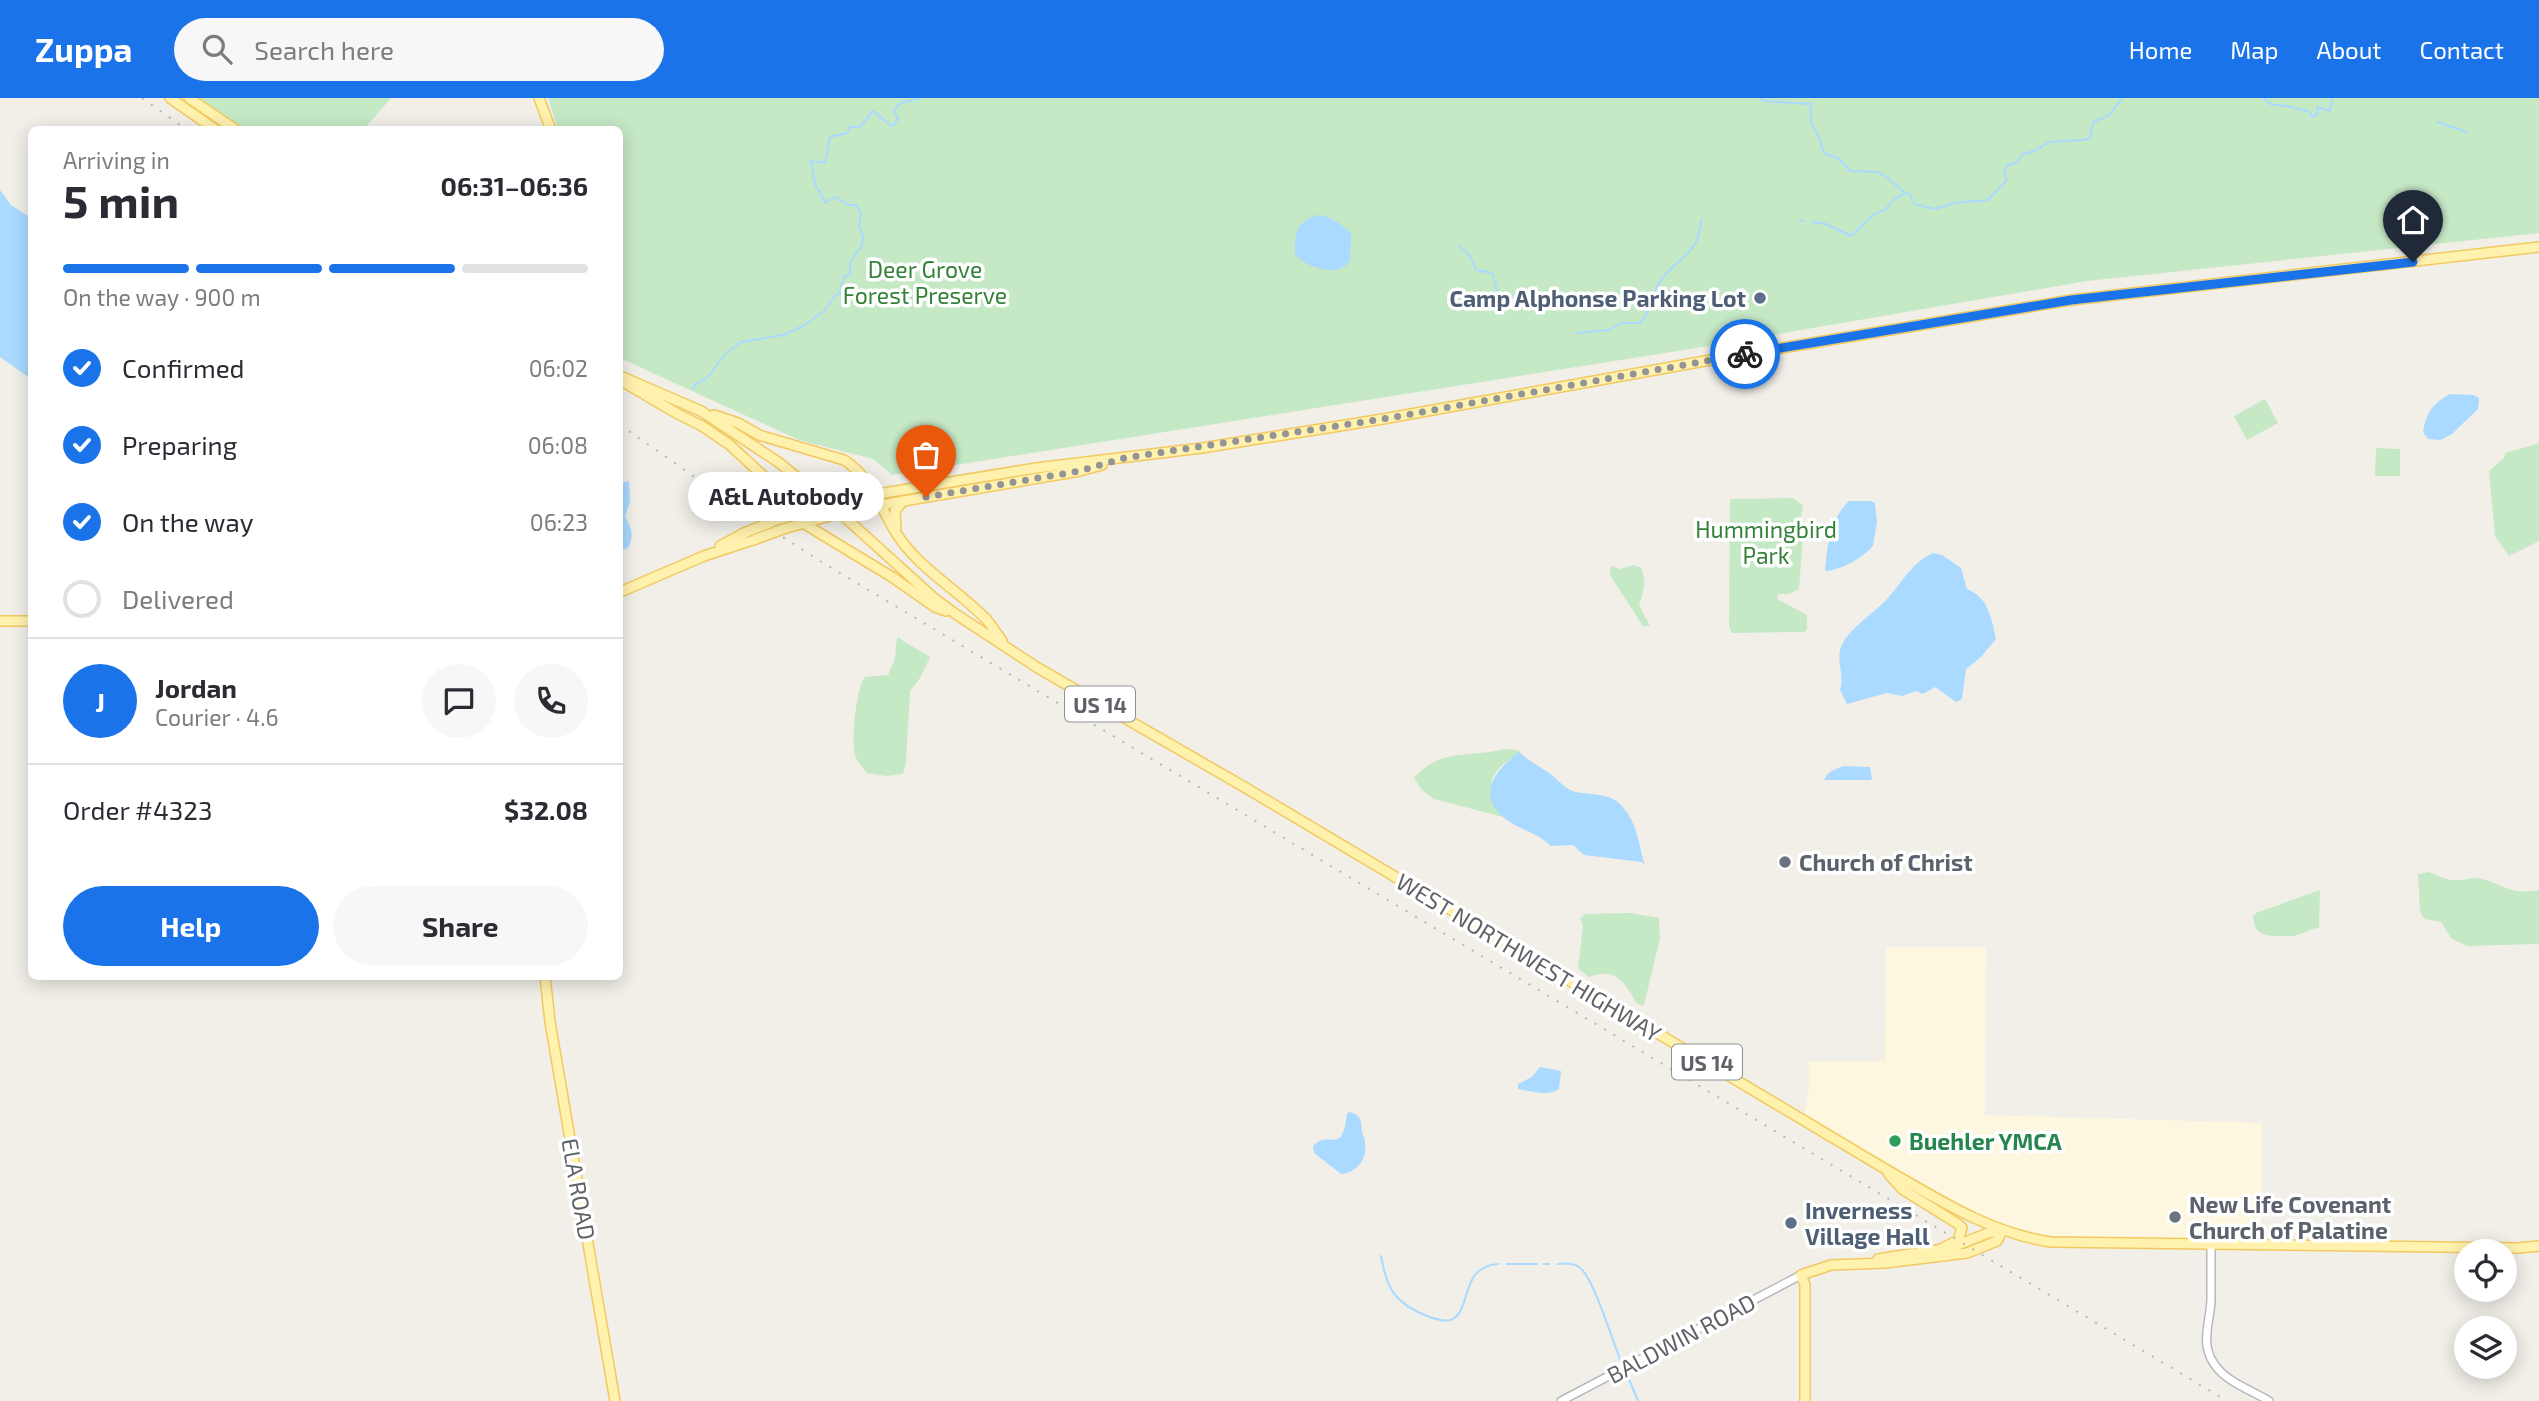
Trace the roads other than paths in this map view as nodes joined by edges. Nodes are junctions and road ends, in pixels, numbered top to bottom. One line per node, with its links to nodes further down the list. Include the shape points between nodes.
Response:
1 (170, 98): 4 (main road)
2 (189, 98): 5 (main road)
3 (539, 98): 6 (main road)
4 (210, 126)
5 (230, 126)
6 (550, 126)
7 (2539, 247): 11 (main road, via 2071,300 1369,421)
8 (623, 379): 10 (main road, US 14)
9 (623, 380): 12 (main road, via 730,444)
10 (701, 411): 13 (main road, via 759,435 844,460 855,467); 22 (main road, WEST NORTHWEST HIGHWAY / US 14, via 807,485)
11 (1124, 458): 13 (main road); 14 (main road, via 1080,471)
12 (774, 486): 16 (main road); 17 (main road, via 781,504)
13 (874, 494): 15 (main road); 16 (main road, bridge)
14 (903, 501): 15 (main road); 19 (main road, via 894,515)
15 (881, 505): 18 (main road, bridge); 19 (main road)
16 (796, 514): 17 (main road); 18 (main road)
17 (772, 522): 20 (main road, bridge)
18 (803, 523): 20 (main road, bridge); 22 (main road, via 935,607)
19 (896, 533): 25 (main road, via 915,557 986,619)
20 (704, 556): 21 (main road)
21 (623, 591)
22 (957, 615): 25 (main road, WEST NORTHWEST HIGHWAY / US 14)
23 (0, 621): 24 (main road)
24 (28, 621)
25 (1007, 648): 27 (main road, WEST NORTHWEST HIGHWAY / US 14)
26 (545, 980): 36 (main road, ELA ROAD)
27 (1882, 1167): 28 (main road, WEST NORTHWEST HIGHWAY / US 14); 32 (main road, via 1902,1189 1962,1228 1958,1240)
28 (2002, 1231): 29 (main road, WEST NORTHWEST HIGHWAY / US 14, via 2051,1242); 32 (main road); 34 (main road, via 1997,1241 1966,1253)
29 (2211, 1245): 31 (main road, WEST NORTHWEST HIGHWAY / US 14); 39 (street, via 2207,1346 2216,1367)
30 (2539, 1246): 31 (main road, WEST NORTHWEST HIGHWAY / US 14)
31 (2518, 1248): 33 (main road, WEST NORTHWEST HIGHWAY / US 14)
32 (1941, 1249): 34 (main road)
33 (2539, 1252)
34 (1873, 1262): 35 (main road, via 1831,1265)
35 (1801, 1275): 37 (street, BALDWIN ROAD); 38 (main road, via 1805,1285)
36 (615, 1401)
37 (1561, 1401)
38 (1805, 1401)
39 (2269, 1401)

